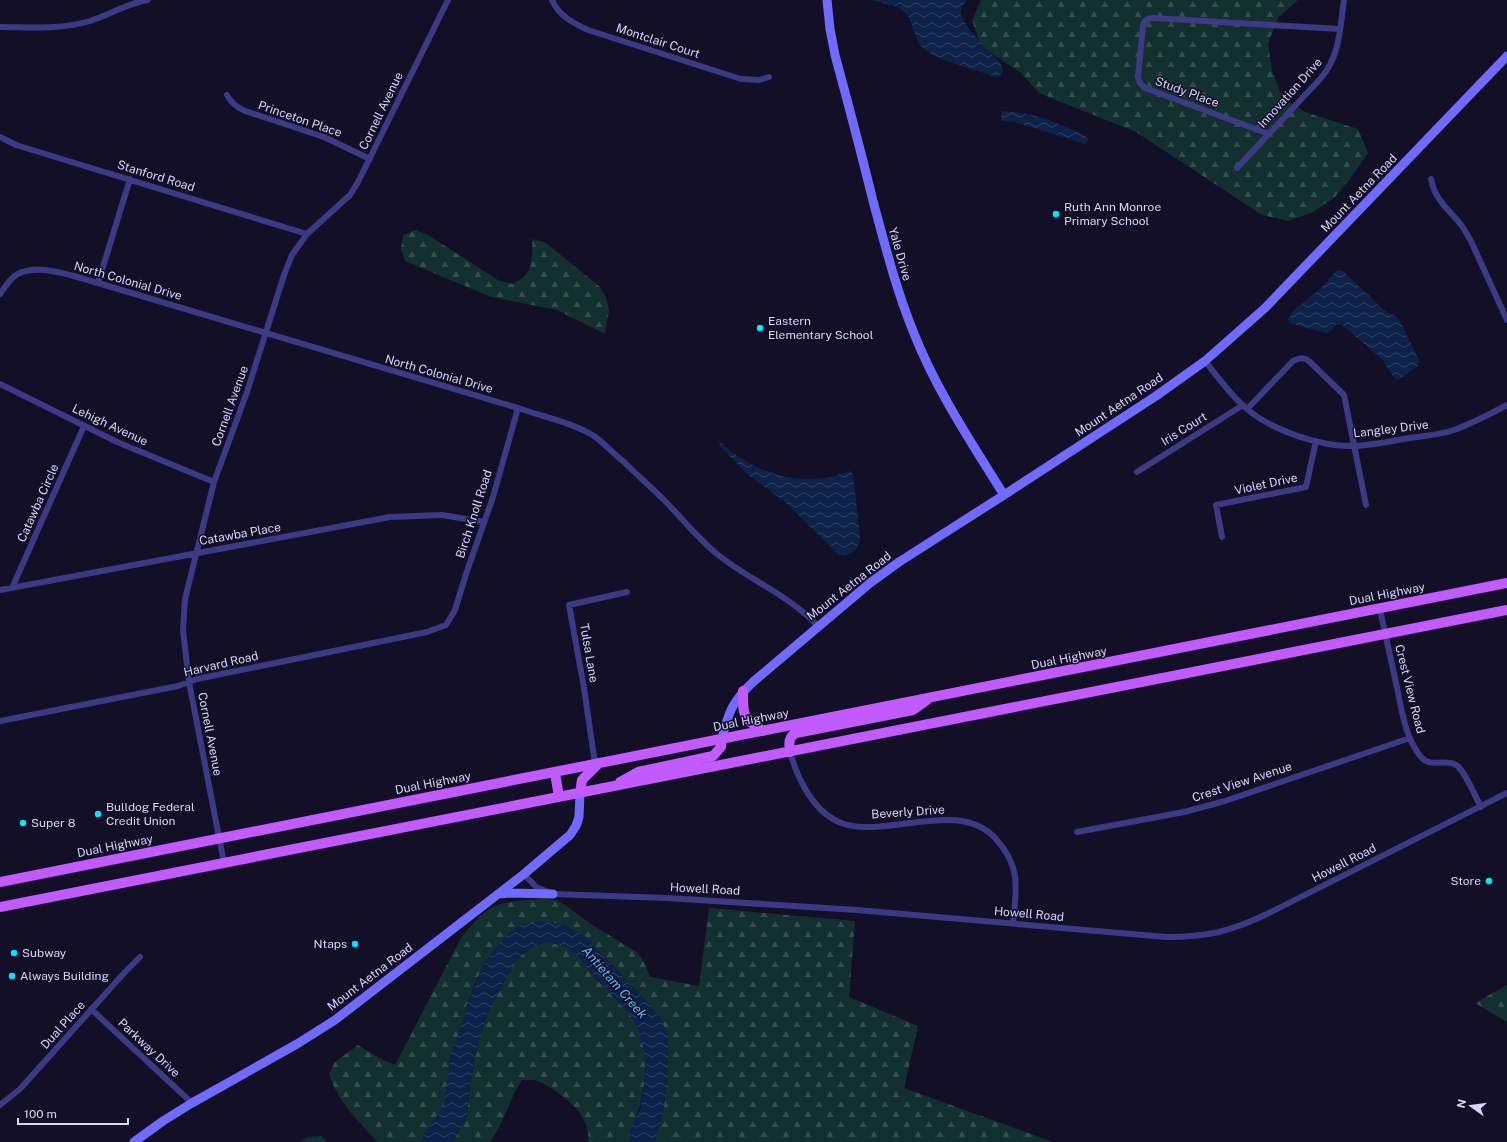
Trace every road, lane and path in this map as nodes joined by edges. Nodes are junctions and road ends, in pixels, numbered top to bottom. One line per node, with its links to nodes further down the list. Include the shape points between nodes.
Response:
1 (148, 0): 7 (street, via 77,24)
2 (439, 0): 6 (street)
3 (552, 0): 10 (street, Montclair Court, via 565,18 588,30 741,79 759,80)
4 (827, 0): 33 (street, Yale Drive, via 835,54 890,266 902,302 940,389)
5 (1344, 0): 8 (street, Innovation Drive)
6 (447, 2): 14 (street, Cornell Avenue)
7 (0, 28)
8 (1340, 29): 12 (street, Innovation Drive, via 1336,54 1328,69); 12 (street, Study Place, via 1153,18 1144,21 1138,77 1142,86)
9 (1507, 56): 23 (street, Mount Aetna Road, via 1265,308)
10 (769, 77)
11 (227, 95): 14 (street, Princeton Place, via 237,108 324,137)
12 (1269, 134): 15 (street, Innovation Drive)
13 (0, 137): 16 (street, Stanford Road, via 16,145)
14 (370, 159): 18 (street, Cornell Avenue, via 350,195)
15 (1237, 168)
16 (130, 179): 18 (street, Stanford Road); 19 (street)
17 (1431, 179): 21 (street, via 1436,196 1470,239)
18 (307, 234): 22 (street, Cornell Avenue, via 289,262)
19 (98, 283): 20 (street, North Colonial Drive, via 54,271 27,271 8,282); 22 (street, North Colonial Drive)
20 (0, 294)
21 (1507, 320)
22 (266, 334): 27 (street, North Colonial Drive); 32 (street, Cornell Avenue, via 248,392)
23 (1204, 361): 26 (street, Langley Drive); 33 (street, Mount Aetna Road, via 1156,396)
24 (0, 384): 28 (street, Lehigh Avenue)
25 (1507, 405): 30 (street, Langley Drive, via 1453,430)
26 (1245, 407): 29 (street, Langley Drive, via 1277,427); 30 (street, Iris Court, via 1293,361 1304,358 1344,395); 31 (street, Iris Court)
27 (518, 408): 35 (street, Birch Knoll Road); 45 (street, North Colonial Drive, via 594,436 664,500 706,544 736,568 792,602)
28 (84, 426): 32 (street, Lehigh Avenue); 39 (street, Catawba Circle)
29 (1316, 441): 30 (street, Langley Drive); 36 (street, Violet Drive, via 1306,487 1216,506)
30 (1354, 446): 34 (street)
31 (1137, 472)
32 (214, 482): 37 (street, Cornell Avenue)
33 (1004, 495): 45 (street, Mount Aetna Road, via 899,562)
34 (1366, 505)
35 (484, 522): 37 (street, Catawba Place, via 442,515 390,517); 44 (street, Birch Knoll Road, via 455,610)
36 (1222, 537)
37 (196, 553): 39 (street, Catawba Place); 47 (street, Cornell Avenue, via 183,616)
38 (1507, 583): 42 (main road, Dual Highway)
39 (12, 588): 40 (street, Catawba Place)
40 (0, 590)
41 (627, 592): 55 (street, Tulsa Lane, via 569,605)
42 (1380, 609): 46 (street, Crest View Road); 49 (main road, Dual Highway)
43 (1507, 610): 46 (main road)
44 (446, 624): 47 (street, Harvard Road, via 427,632)
45 (818, 626): 48 (street, Mount Aetna Road)
46 (1385, 634): 52 (street, Crest View Road); 54 (main road)
47 (189, 682): 50 (street, Harvard Road); 63 (street, Cornell Avenue)
48 (743, 692): 51 (main road, via 746,718); 53 (street, Mount Aetna Road, via 730,712)
49 (930, 698): 51 (main road, Dual Highway); 54 (main road, via 913,710 796,733 790,740)
50 (0, 721)
51 (763, 731): 53 (main road, Dual Highway)
52 (1410, 738): 61 (street, Crest View Road, via 1425,761 1452,763 1459,767); 62 (street, Crest View Avenue, via 1218,803)
53 (722, 739): 55 (main road, Dual Highway); 57 (main road, via 721,747 713,756 638,772)
54 (790, 752): 57 (main road); 70 (street, Beverly Drive, via 795,771 814,802 824,813 844,824 879,827 944,820 958,821 984,829 994,836 1009,856 1015,872)
55 (597, 764): 56 (main road, Dual Highway); 58 (main road, via 582,780)
56 (555, 773): 60 (main road); 63 (main road, Dual Highway)
57 (611, 787): 58 (main road)
58 (580, 793): 60 (main road); 65 (street, Mount Aetna Road, via 579,817 570,835)
59 (1507, 793): 61 (street, Howell Road)
60 (559, 797): 64 (main road)
61 (1480, 807): 70 (street, Howell Road, via 1267,914 1240,927 1222,932 1205,936 1166,937)
62 (1077, 832)
63 (220, 838): 64 (street, Cornell Avenue); 66 (main road, Dual Highway)
64 (224, 863): 69 (main road)
65 (524, 874): 67 (street, Mount Aetna Road); 68 (street, Howell Road, via 536,887)
66 (0, 882)
67 (498, 894): 68 (street); 73 (street, Mount Aetna Road, via 335,1020)
68 (553, 894): 70 (street, Howell Road, via 811,907)
69 (0, 907)
70 (1013, 924)
71 (140, 957): 72 (street, Dual Place)
72 (91, 1010): 73 (street, Parkway Drive); 74 (street, Dual Place, via 20,1089)
73 (192, 1103): 75 (street, Mount Aetna Road)
74 (0, 1105)
75 (134, 1142)

